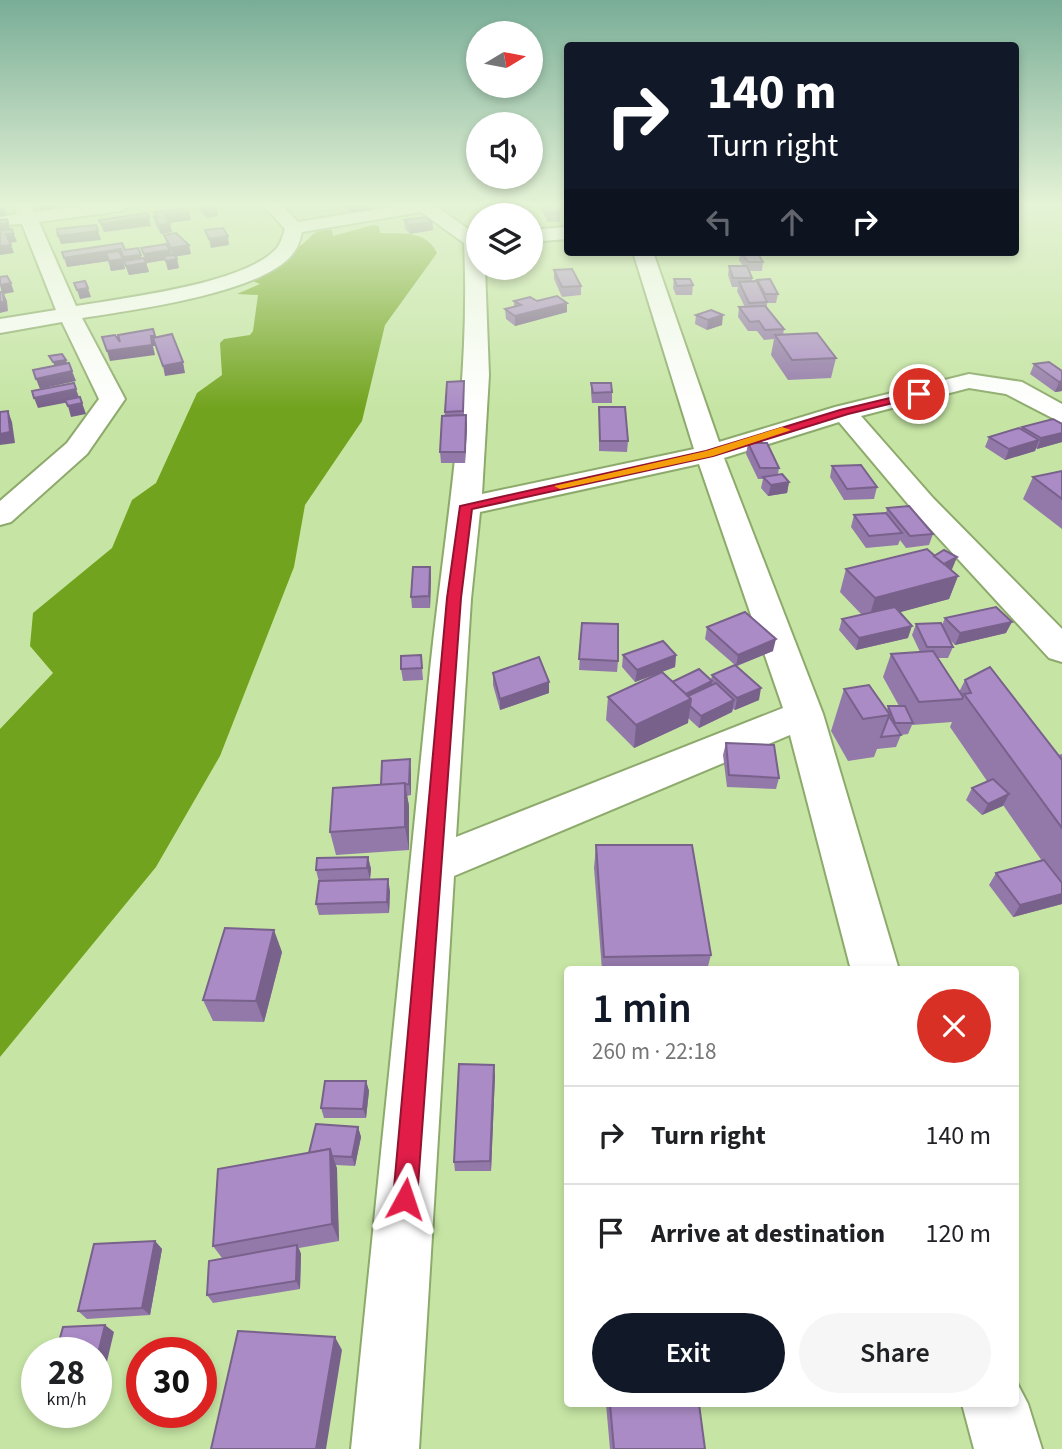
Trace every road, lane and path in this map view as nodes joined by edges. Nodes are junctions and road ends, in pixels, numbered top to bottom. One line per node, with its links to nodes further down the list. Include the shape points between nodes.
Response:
1 (51, 274): 5 (street)
2 (246, 274): 5 (street, via 202,289)
3 (650, 274): 9 (street)
4 (478, 280): 10 (street, via 472,464)
5 (68, 312): 6 (street); 11 (street, via 112,399 99,426 81,447)
6 (0, 326)
7 (844, 412): 8 (street, via 969,382 1013,387); 9 (street); 12 (street)
8 (1062, 415)
9 (709, 454): 10 (street); 13 (street)
10 (466, 506): 14 (street)
11 (0, 516)
12 (1062, 650)
13 (804, 714): 14 (street); 15 (street)
14 (432, 866): 17 (street)
15 (874, 966)
16 (996, 1407): 18 (street)
17 (385, 1449)
18 (1008, 1449)

